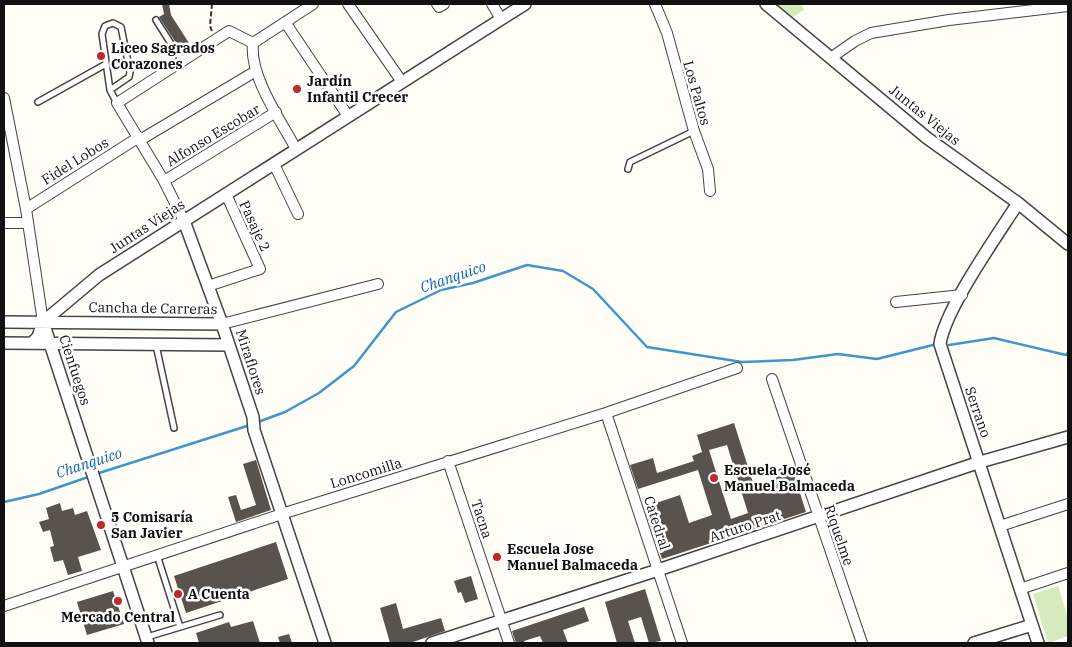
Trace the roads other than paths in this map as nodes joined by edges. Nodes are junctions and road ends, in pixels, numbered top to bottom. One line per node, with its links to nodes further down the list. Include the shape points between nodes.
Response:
1 (314, 4): 13 (street)
2 (348, 4): 19 (street)
3 (437, 4): 4 (street, via 440,7)
4 (444, 4)
5 (492, 4): 11 (street)
6 (525, 4): 10 (street, Juntas Viejas)
7 (655, 4): 26 (street, Los Paltos, via 667,33)
8 (766, 4): 15 (street, Juntas Viejas)
9 (1068, 6): 15 (street, via 872,33 855,40)
10 (511, 8): 11 (street, Juntas Viejas)
11 (501, 19): 19 (street, Juntas Viejas)
12 (156, 20): 16 (lane)
13 (285, 22): 14 (street); 25 (street)
14 (253, 43): 16 (street, via 229,31); 18 (street)
15 (832, 57): 35 (street, Juntas Viejas, via 927,138)
16 (182, 61): 23 (street)
17 (106, 64): 20 (lane); 20 (lane, via 102,29 118,24 130,72 129,77); 22 (lane)
18 (256, 71): 24 (street); 28 (street, Fidel Lobos)
19 (402, 82): 25 (street, Juntas Viejas)
20 (110, 90): 23 (lane)
21 (4, 98): 27 (street, Cienfuegos)
22 (38, 102)
23 (118, 104): 28 (street, Miraflores)
24 (276, 112): 29 (street); 32 (street, Alfonso Escobar)
25 (348, 116): 29 (street, Juntas Viejas)
26 (694, 131): 31 (lane, via 630,162); 33 (street, Los Paltos, via 708,169)
27 (7, 132): 36 (street, Cienfuegos)
28 (139, 139): 32 (street, Miraflores); 36 (street, Fidel Lobos)
29 (296, 149): 30 (street, Juntas Viejas)
30 (274, 164): 34 (street, Juntas Viejas); 37 (street)
31 (628, 170)
32 (164, 181): 38 (street, Miraflores)
33 (710, 191)
34 (226, 194): 38 (street, Juntas Viejas); 43 (street, Pasaje 2, via 260,268)
35 (1018, 203): 41 (street, Juntas Viejas); 44 (street, Serrano)
36 (26, 209): 40 (street, Cienfuegos)
37 (298, 214)
38 (184, 221): 43 (street, Miraflores); 47 (street, Juntas Viejas, via 99,275)
39 (4, 223): 40 (street)
40 (28, 223): 47 (street, Cienfuegos)
41 (1068, 244)
42 (378, 284): 48 (street, Cancha de Carreras)
43 (208, 286): 48 (street, Miraflores)
44 (962, 295): 45 (street); 60 (street, Serrano, via 942,331 940,344)
45 (896, 302)
46 (4, 322): 47 (street, Cancha de Carreras)
47 (43, 322): 48 (street, Cancha de Carreras); 50 (street, via 38,337); 51 (street, Cienfuegos)
48 (222, 324): 53 (street, Miraflores)
49 (4, 343): 50 (street)
50 (32, 343): 51 (street)
51 (51, 344): 52 (street); 66 (street, Cienfuegos)
52 (156, 344): 53 (street); 57 (lane)
53 (229, 345): 62 (street, Miraflores)
54 (737, 368): 56 (street, Loncomilla)
55 (772, 379): 63 (street, Riquelme)
56 (606, 412): 59 (street, Loncomilla); 67 (street, Catedral)
57 (174, 428)
58 (1068, 437): 60 (street, Arturo Prat)
59 (448, 461): 62 (street, Loncomilla); 72 (street, Tacna)
60 (980, 462): 63 (street, Arturo Prat); 64 (street, Serrano)
61 (1068, 504): 64 (street)
62 (282, 514): 65 (street, Loncomilla); 76 (street, Miraflores)
63 (818, 517): 67 (street, Arturo Prat); 80 (street, Riquelme)
64 (1000, 526): 69 (street, Serrano)
65 (157, 555): 66 (street, Loncomilla); 74 (lane)
66 (123, 566): 70 (street, Loncomilla); 75 (street, Cienfuegos)
67 (658, 570): 72 (street, Arturo Prat); 79 (street, Catedral)
68 (1068, 573): 69 (street)
69 (1020, 589): 73 (street, Serrano)
70 (4, 606)
71 (220, 614): 74 (lane)
72 (502, 621): 77 (street, Arturo Prat); 78 (street, Tacna)
73 (1032, 624): 81 (street); 82 (street, Serrano)
74 (180, 627): 75 (lane)
75 (147, 640)
76 (325, 643)
77 (432, 643)
78 (509, 643)
79 (682, 643)
80 (862, 643)
81 (974, 643)
82 (1038, 643)

